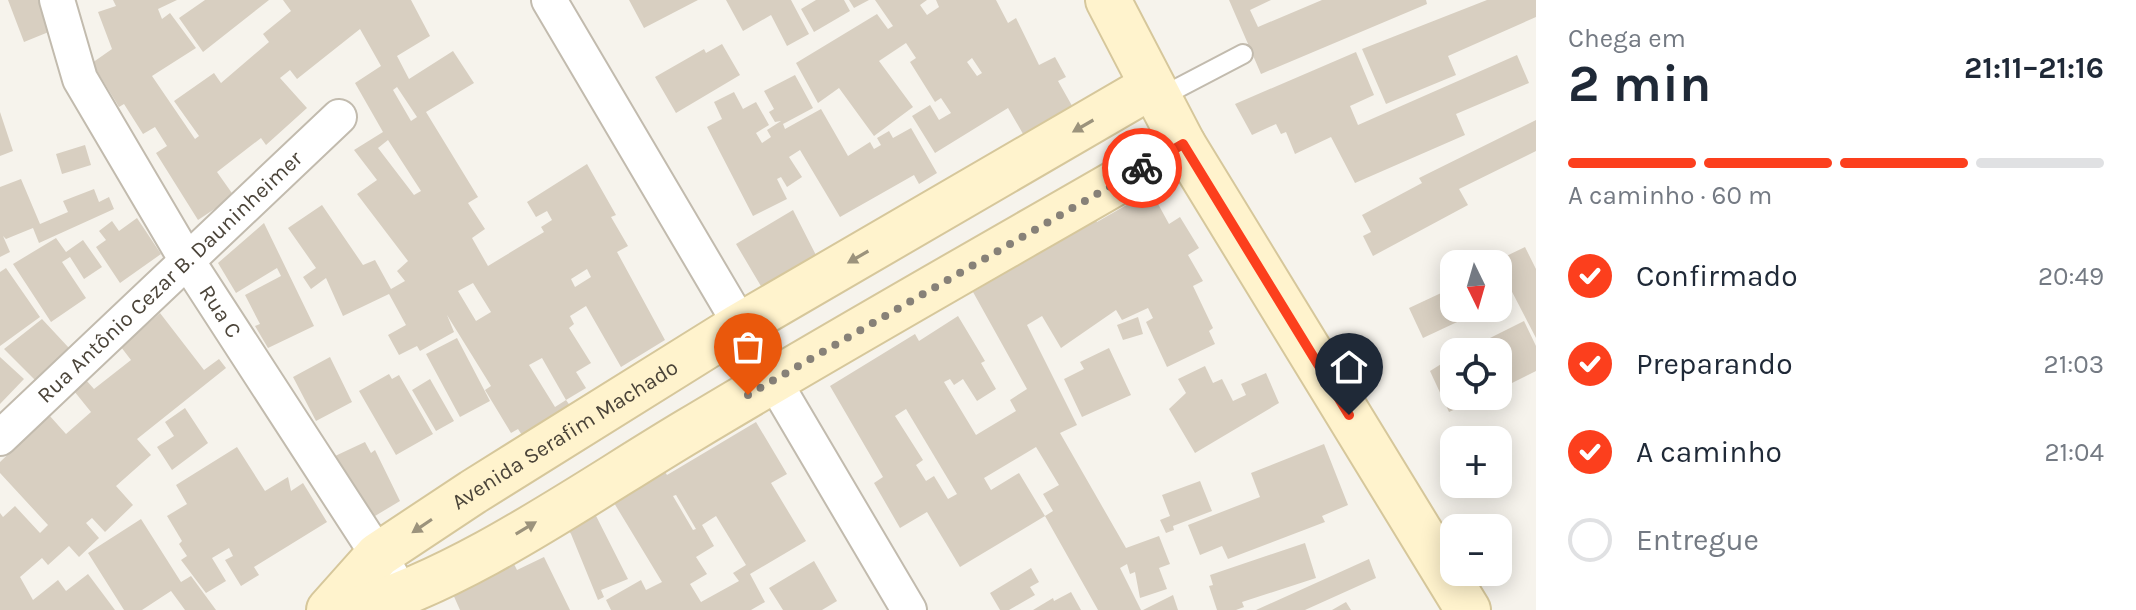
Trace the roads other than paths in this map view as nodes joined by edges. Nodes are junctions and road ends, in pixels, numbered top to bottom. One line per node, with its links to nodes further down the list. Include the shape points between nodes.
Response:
1 (57, 0): 8 (street, Rua C, via 80,79)
2 (549, 0): 9 (street)
3 (1108, 0): 5 (street)
4 (1243, 54): 5 (lane)
5 (1153, 93): 7 (street); 9 (street, Avenida Serafim Machado, one-way to 9)
6 (339, 117): 8 (street, Rua Antônio Cezar B. Dauninheimer)
7 (1183, 144): 10 (street); 17 (street)
8 (186, 259): 11 (street, Rua Antônio Cezar B. Dauninheimer); 12 (street, Rua C)
9 (739, 326): 10 (street); 12 (street, Avenida Serafim Machado, one-way to 12)
10 (773, 380): 13 (street, one-way to 10); 16 (street)
11 (0, 438)
12 (378, 555): 13 (street, Rua C); 14 (street, Avenida Serafim Machado)
13 (408, 603): 15 (street)
14 (329, 610)
15 (355, 610)
16 (909, 610)
17 (1468, 610)

